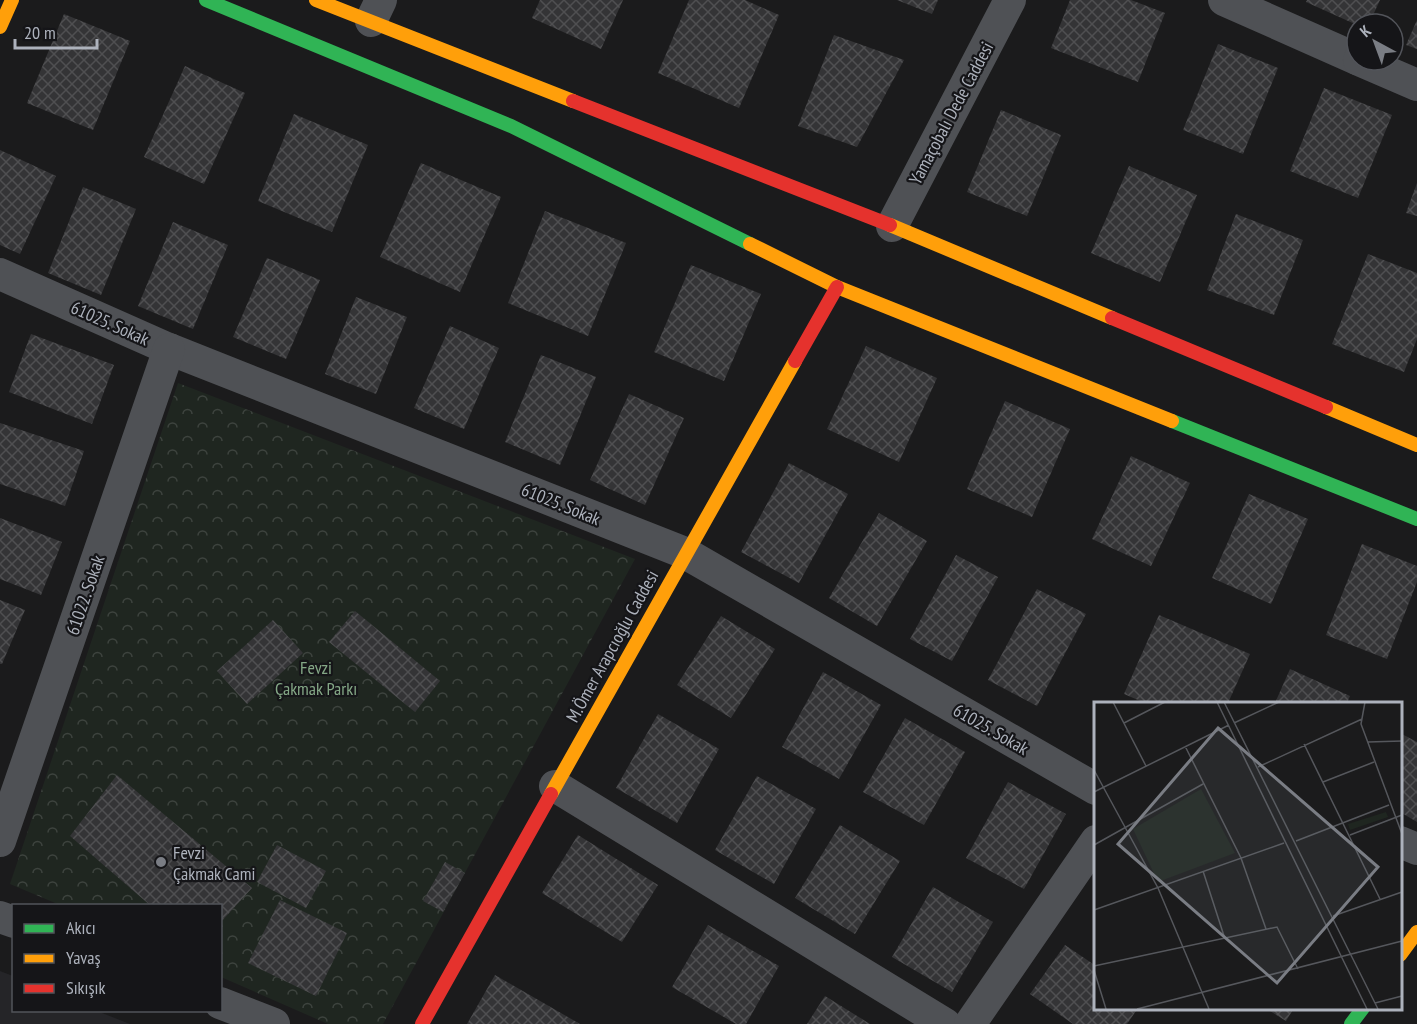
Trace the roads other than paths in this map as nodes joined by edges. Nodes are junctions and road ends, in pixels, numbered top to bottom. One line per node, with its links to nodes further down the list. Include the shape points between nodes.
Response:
1 (12, 0): 7 (main road)
2 (206, 0): 13 (main road, via 512,126)
3 (316, 0): 6 (main road)
4 (1010, 0): 11 (street, Yamaçobalı Dede Caddesi)
5 (1224, 0): 8 (street)
6 (376, 11): 11 (main road)
7 (0, 27)
8 (1345, 53)
9 (1388, 72): 10 (street)
10 (1417, 85)
11 (892, 226): 15 (main road)
12 (0, 274): 14 (street, 61025. Sokak)
13 (837, 287): 16 (main road); 17 (main road, M.Ömer Arapcıoğlu Caddesi)
14 (169, 349): 17 (street, 61025. Sokak); 20 (street, 61022. Sokak)
15 (1414, 437)
16 (1417, 519)
17 (685, 553): 18 (main road, M.Ömer Arapcıoğlu Caddesi); 19 (street, 61025. Sokak)
18 (555, 786): 29 (main road, M.Ömer Arapcıoğlu Caddesi); 30 (street)
19 (1094, 788)
20 (0, 841)
21 (1402, 842): 23 (street)
22 (1094, 844): 31 (street)
23 (1417, 849)
24 (1417, 932): 25 (main road)
25 (1402, 954)
26 (222, 1004): 28 (street)
27 (1362, 1009): 32 (main road)
28 (274, 1024)
29 (422, 1024)
30 (945, 1024)
31 (970, 1024)
32 (1351, 1024)

